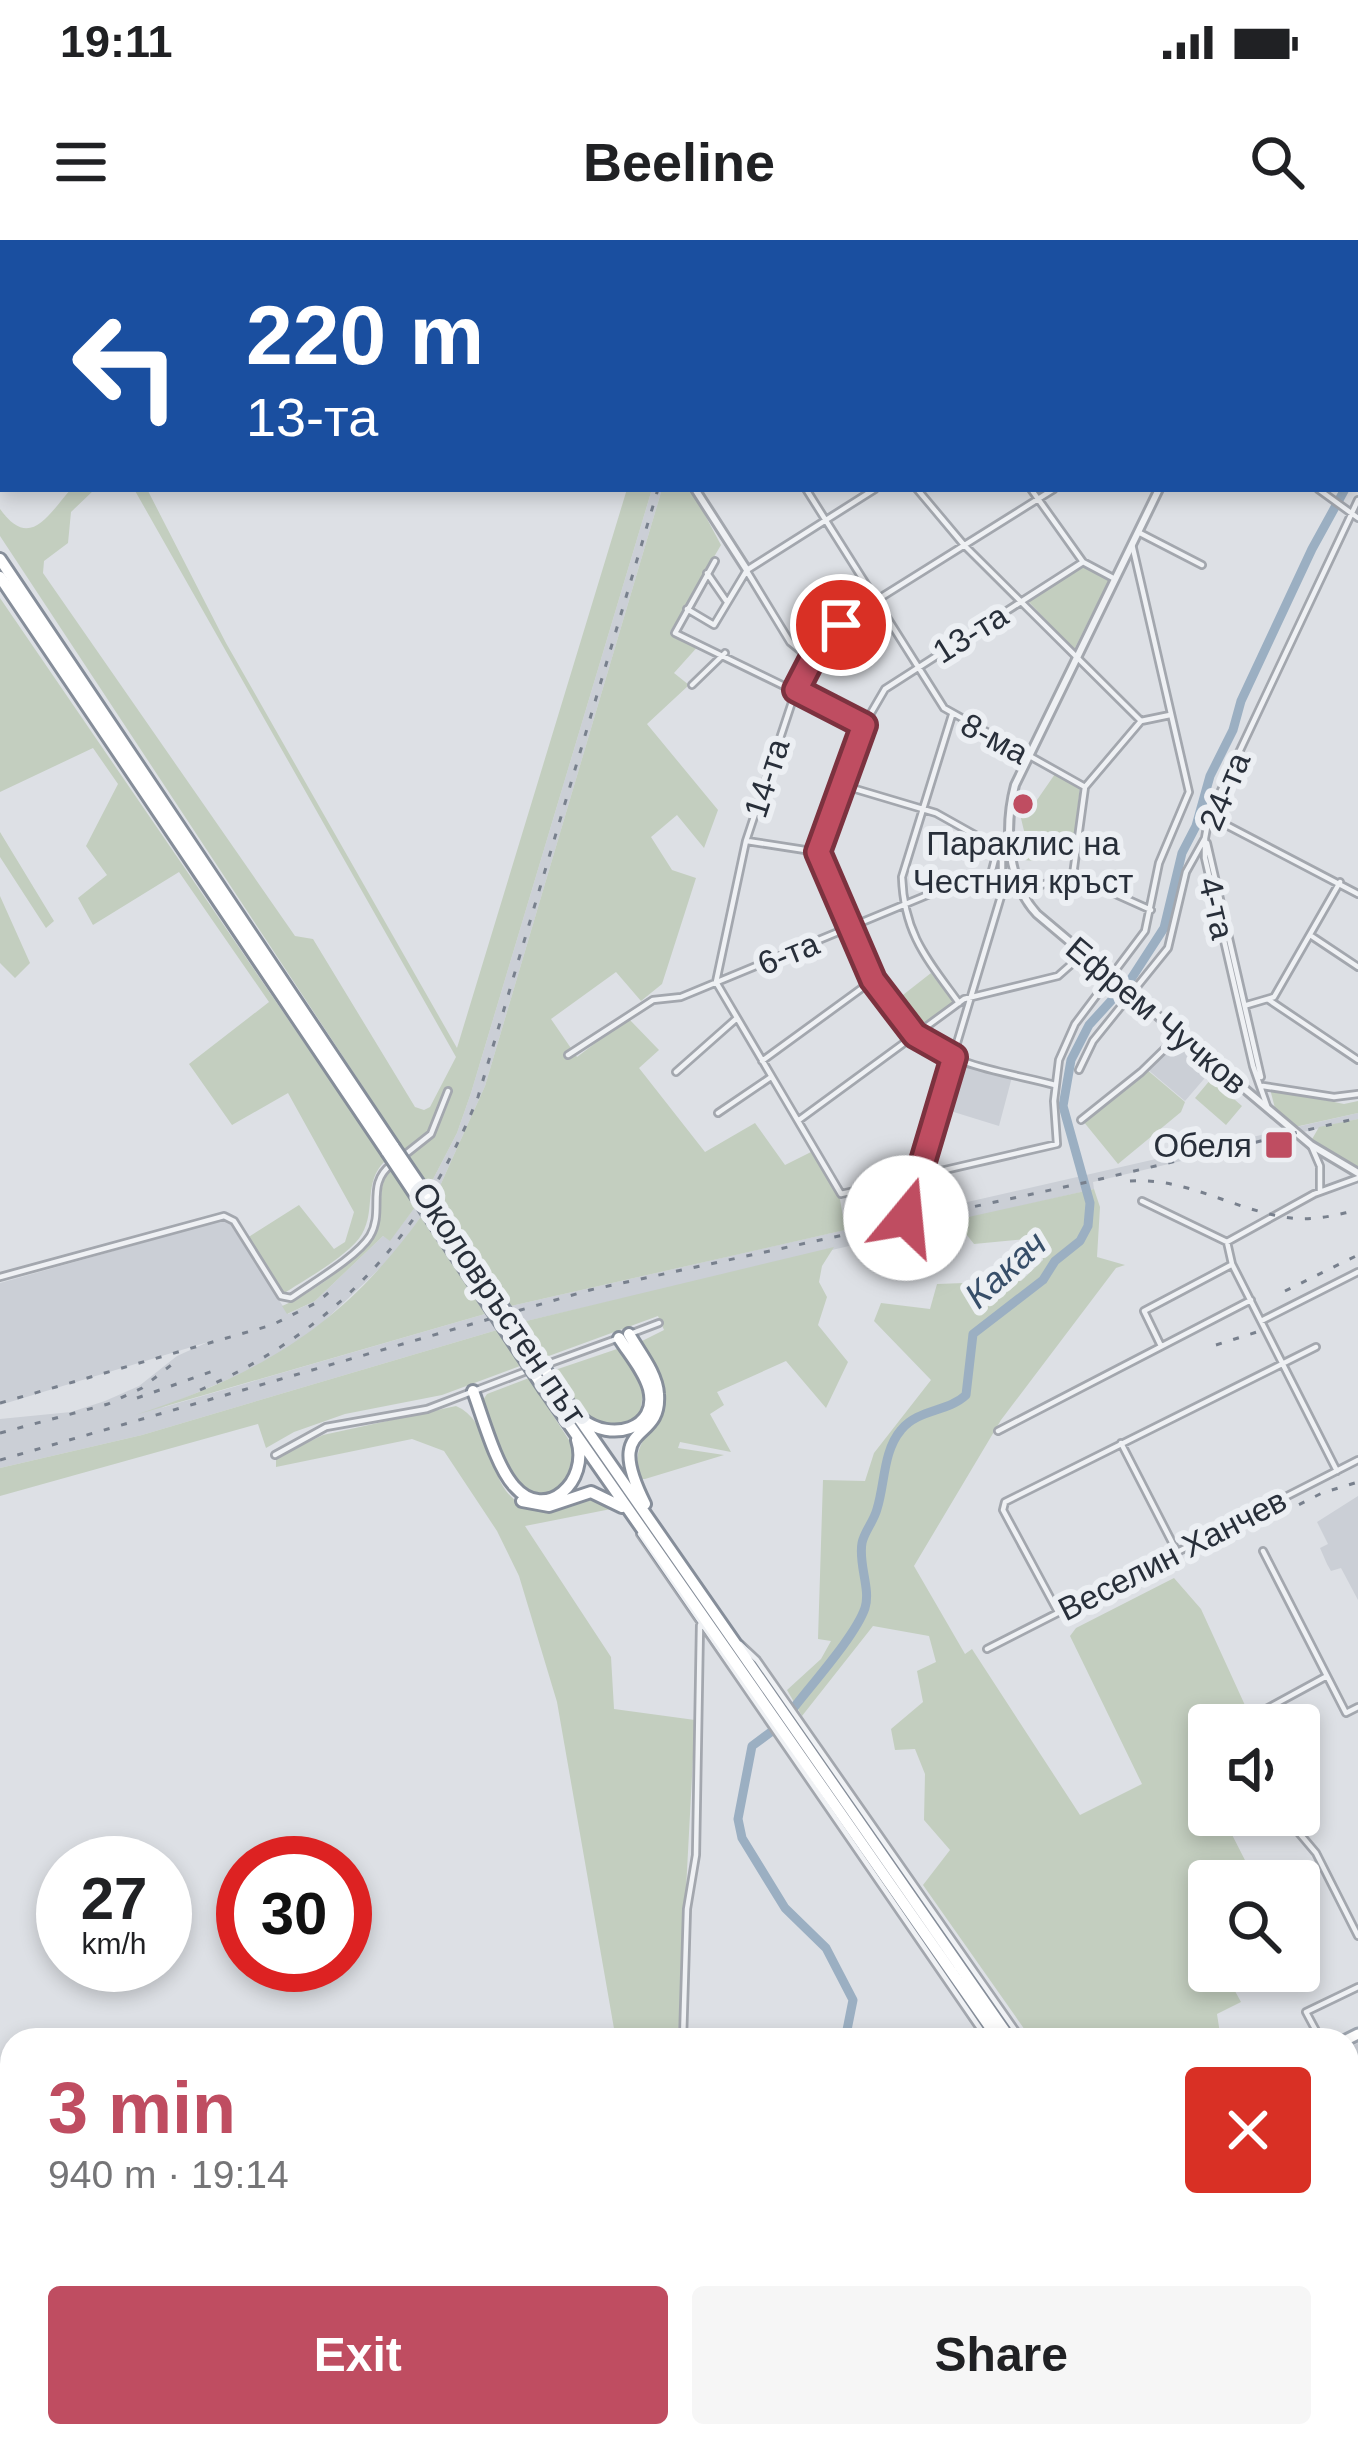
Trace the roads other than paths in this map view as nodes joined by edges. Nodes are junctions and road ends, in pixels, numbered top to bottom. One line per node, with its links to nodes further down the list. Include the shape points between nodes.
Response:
1 (697, 492): 20 (street)
2 (808, 492): 12 (street, 8-ма)
3 (870, 492): 12 (street)
4 (920, 492): 15 (street)
5 (1033, 492): 9 (street)
6 (1049, 492): 9 (street, 14-та)
7 (1158, 492): 13 (street)
8 (1321, 492): 11 (street)
9 (1038, 499): 15 (street, 14-та); 18 (street)
10 (1358, 500): 11 (street, 24-та)
11 (1352, 513): 42 (street, 24-та)
12 (826, 520): 20 (street); 24 (street, 8-ма)
13 (1138, 532): 14 (street); 19 (street)
14 (1132, 544): 23 (street); 34 (street)
15 (964, 545): 24 (street, 14-та); 25 (street)
16 (0, 559): 87 (highway, Околовръстен път)
17 (715, 561): 21 (street)
18 (1083, 562): 23 (street); 25 (street, 13-та)
19 (1202, 565)
20 (747, 570): 26 (street); 30 (street, via 790,642)
21 (707, 573): 26 (street); 27 (street)
22 (0, 577): 87 (highway, Околовръстен път)
23 (1115, 579): 29 (street)
24 (875, 601): 30 (street, 14-та); 31 (street, 8-ма)
25 (1021, 601): 29 (street); 31 (street, 13-та)
26 (727, 602): 27 (street, via 714,625)
27 (686, 609): 28 (street, via 675,633)
28 (725, 653): 32 (street); 33 (street)
29 (1077, 657): 36 (street); 38 (street)
30 (812, 659): 33 (street, 14-та)
31 (916, 666): 35 (street, 8-ма); 37 (street, 13-та, via 885,689)
32 (692, 686)
33 (796, 690): 37 (street); 44 (street, 14-та)
34 (1172, 714): 36 (street); 55 (street, 24-та, via 1189,788 1159,863)
35 (952, 715): 38 (street, 8-ма); 41 (street)
36 (1141, 721): 40 (street)
37 (864, 725): 39 (street, 13-та)
38 (1029, 756): 40 (street, 8-ма); 46 (street, via 1013,792)
39 (842, 785): 41 (street); 47 (street, 13-та)
40 (1085, 787): 48 (street)
41 (922, 808): 45 (street); 54 (street, via 902,877)
42 (1209, 816): 43 (street, 24-та); 49 (street)
43 (1205, 838): 63 (street, 24-та, via 1186,872 1168,948); 67 (street, 4-та); 79 (street, 4-та)
44 (746, 841): 47 (street); 62 (street, 14-та)
45 (1000, 850): 46 (street); 50 (street); 52 (street)
46 (1012, 850): 51 (street)
47 (818, 852): 56 (street)
48 (1073, 875): 51 (street, 6-та); 55 (street)
49 (1340, 882): 53 (street); 57 (street)
50 (987, 890): 52 (street, 6-та); 54 (street, 6-та, via 954,884)
51 (1019, 892): 52 (street, 6-та); 58 (street, Ефрем Чучков)
52 (1002, 893): 64 (street)
53 (1358, 894)
54 (903, 905): 56 (street, 6-та); 66 (street, via 921,951)
55 (1151, 910): 60 (street, 24-та)
56 (848, 928): 61 (street); 62 (street, 6-та)
57 (1310, 935): 59 (street); 65 (street)
58 (1084, 953): 60 (street, Ефрем Чучков); 64 (street, via 1058,976)
59 (1358, 967)
60 (1113, 978): 63 (street, Ефрем Чучков); 78 (street, 24-та, via 1075,1024)
61 (873, 980): 70 (street); 74 (street)
62 (716, 982): 68 (street); 71 (street, 6-та, via 653,1000)
63 (1130, 992): 69 (street, Ефрем Чучков); 75 (street, 24-та)
64 (971, 995): 66 (street); 72 (street)
65 (1269, 1000): 67 (street); 73 (street)
66 (959, 1003): 70 (street)
67 (1246, 1005): 79 (street, 4-та)
68 (737, 1018): 74 (street); 76 (street)
69 (1180, 1034): 82 (street, Ефрем Чучков); 84 (street)
70 (915, 1035): 72 (street); 85 (street)
71 (568, 1055)
72 (954, 1057): 78 (street); 89 (street)
73 (1358, 1060)
74 (762, 1061): 77 (street)
75 (1079, 1070)
76 (676, 1072)
77 (771, 1077): 83 (street); 85 (street)
78 (1055, 1085): 89 (street, 24-та, via 1057,1144)
79 (1261, 1085): 81 (street); 82 (street, 4-та)
80 (448, 1091): 96 (street, via 431,1134 379,1175 370,1236 291,1298 281,1296 224,1216)
81 (1358, 1094)
82 (1268, 1109): 86 (street, Ефрем Чучков)
83 (718, 1113)
84 (1081, 1120)
85 (797, 1121): 89 (street, via 841,1194)
86 (1311, 1145): 88 (street, Ефрем Чучков); 90 (street)
87 (390, 1149): 105 (highway, Околовръстен път, bridge)
88 (1358, 1176): 90 (street)
89 (918, 1178): 93 (street)
90 (1320, 1192): 92 (street)
91 (1142, 1201): 92 (street)
92 (1227, 1242): 94 (street)
93 (897, 1243)
94 (1232, 1264): 97 (street); 101 (street, via 1144,1311)
95 (1358, 1272): 98 (street)
96 (0, 1277)
97 (1251, 1300): 98 (street); 101 (street)
98 (1261, 1321): 103 (street)
99 (659, 1323): 100 (street)
100 (624, 1336): 104 (street); 105 (highway, via 649,1390 640,1421 605,1432); 112 (highway, via 658,1393 656,1412 627,1456)
101 (1162, 1346): 106 (street)
102 (1316, 1347): 103 (street)
103 (1282, 1363): 107 (street); 110 (street)
104 (470, 1393): 105 (highway, via 507,1477 535,1498 562,1493 578,1473 580,1451); 108 (street, via 326,1427); 111 (highway, via 517,1498 541,1506 597,1493)
105 (565, 1409): 111 (highway, Околовръстен път); 112 (highway, Околовръстен път)
106 (998, 1432)
107 (1121, 1443): 113 (street); 117 (street, via 1002,1506)
108 (275, 1455)
109 (1358, 1460): 110 (street, Веселин Ханчев)
110 (1337, 1472): 113 (street, Веселин Ханчев)
111 (635, 1520): 115 (street); 116 (highway, Околовръстен път)
112 (652, 1524): 123 (highway, Околовръстен път)
113 (1177, 1552): 117 (street, Веселин Ханчев)
114 (1263, 1552): 120 (street)
115 (682, 1598): 116 (highway); 118 (street)
116 (698, 1608): 123 (highway, Околовръстен път)
117 (1058, 1612): 119 (street, Веселин Ханчев)
118 (700, 1625): 123 (street); 132 (street)
119 (987, 1649)
120 (1327, 1676): 121 (street); 122 (street, via 1346,1713)
121 (1275, 1704)
122 (1358, 1707)
123 (774, 1708): 124 (highway, Околовръстен път)
124 (788, 1729): 126 (highway, Околовръстен път); 127 (highway, Околовръстен път); 129 (street); 130 (street)
125 (1301, 1836): 128 (street)
126 (902, 1884): 129 (highway); 135 (highway, Околовръстен път)
127 (907, 1906): 130 (highway); 134 (highway, Околовръстен път)
128 (1358, 1936)
129 (952, 1941): 136 (street)
130 (926, 1950): 133 (street)
131 (1358, 1988): 137 (street, via 1306,2012)
132 (682, 2028)
133 (980, 2028)
134 (991, 2028)
135 (1003, 2028)
136 (1014, 2028)
137 (1315, 2028)

